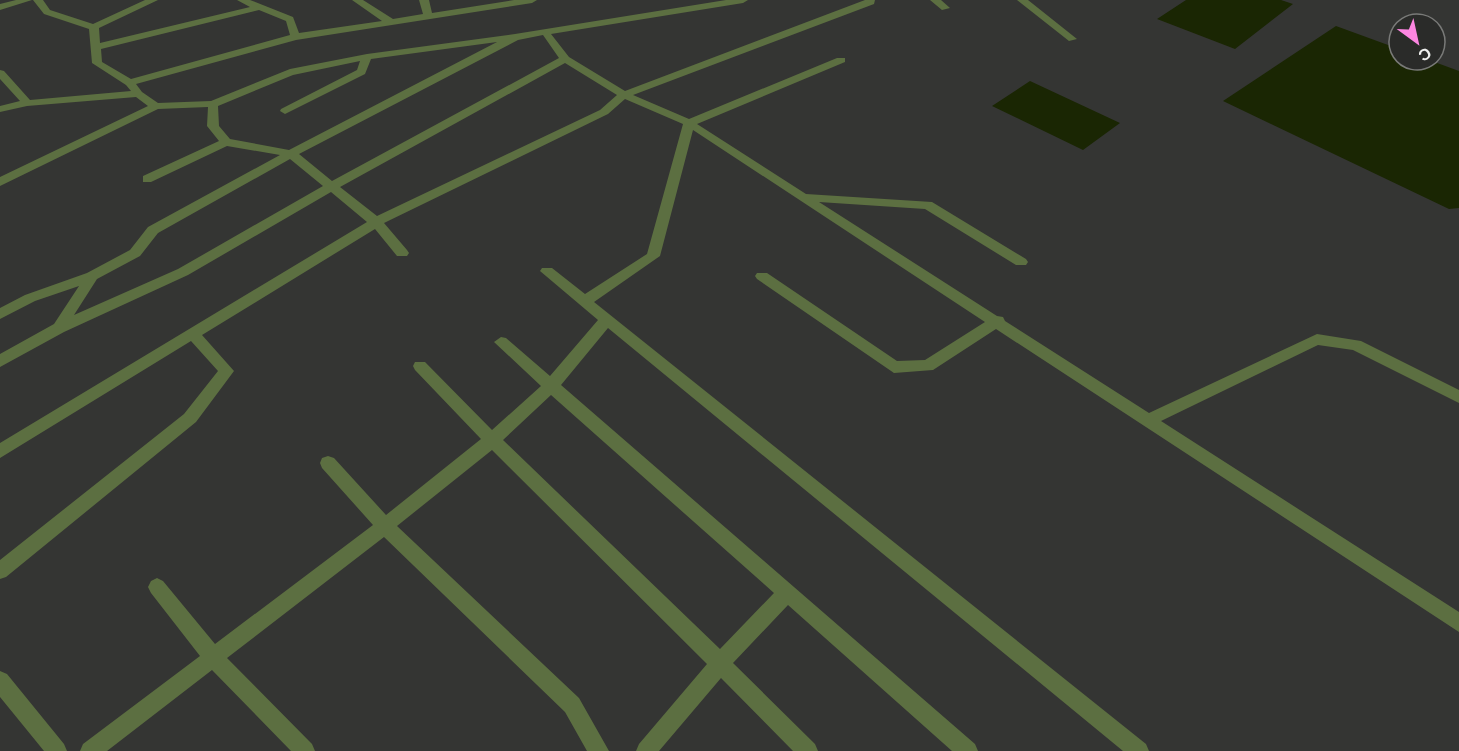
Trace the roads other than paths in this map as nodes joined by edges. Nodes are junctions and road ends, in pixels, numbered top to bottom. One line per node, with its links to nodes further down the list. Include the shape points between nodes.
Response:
1 (27, 0): 13 (lane)
2 (38, 0): 18 (lane, via 47,12)
3 (153, 0): 18 (lane)
4 (242, 0): 14 (lane)
5 (357, 0): 17 (lane)
6 (424, 0): 16 (lane)
7 (532, 0): 12 (lane)
8 (743, 0): 19 (lane)
9 (870, 0): 30 (lane)
10 (935, 0): 15 (lane)
11 (1022, 0): 22 (lane)
12 (501, 2): 16 (lane)
13 (0, 7)
14 (260, 8): 20 (lane, via 290,19); 23 (lane)
15 (945, 8)
16 (428, 16): 17 (lane)
17 (391, 22): 20 (lane)
18 (94, 27): 23 (lane)
19 (545, 32): 21 (lane); 25 (lane)
20 (295, 37): 28 (lane)
21 (515, 37): 24 (lane); 38 (lane)
22 (1072, 39)
23 (96, 47): 28 (lane, via 97,63)
24 (367, 57): 32 (lane, via 290,72); 35 (lane, via 361,72)
25 (565, 59): 30 (lane); 41 (lane)
26 (841, 60): 36 (lane)
27 (0, 73): 31 (lane)
28 (130, 83): 29 (lane)
29 (138, 94): 31 (lane); 33 (lane)
30 (624, 95): 36 (lane); 43 (lane, via 604,112)
31 (27, 103): 34 (lane)
32 (213, 104): 33 (lane); 37 (lane, via 213,126)
33 (156, 105): 40 (lane)
34 (0, 109)
35 (285, 111)
36 (689, 123): 42 (lane); 49 (lane, via 653,256)
37 (226, 142): 38 (lane); 39 (lane)
38 (291, 154): 41 (lane); 47 (lane, via 153,230 135,253)
39 (147, 179)
40 (0, 182)
41 (330, 188): 43 (lane); 53 (lane, via 183,272)
42 (805, 196): 45 (lane, via 928,205); 52 (lane)
43 (376, 222): 44 (lane); 54 (lane)
44 (402, 253)
45 (1021, 262)
46 (547, 272): 49 (lane)
47 (92, 276): 50 (lane, via 30,298); 53 (lane)
48 (762, 276): 52 (lane, via 894,368 928,366)
49 (585, 301): 51 (lane)
50 (0, 314)
51 (607, 319): 58 (lane); 79 (lane)
52 (998, 321): 60 (lane)
53 (59, 328): 56 (lane)
54 (193, 334): 62 (lane); 65 (lane, via 227,370 190,418)
55 (501, 342): 58 (lane)
56 (0, 361)
57 (420, 366): 61 (lane)
58 (551, 386): 61 (lane); 67 (lane)
59 (1459, 397): 60 (lane, via 1356,345 1317,339)
60 (1149, 420): 68 (lane)
61 (491, 441): 64 (lane); 70 (lane)
62 (0, 451)
63 (328, 463): 64 (lane)
64 (385, 526): 69 (lane); 75 (lane, via 572,705)
65 (0, 572)
66 (157, 587): 69 (lane)
67 (786, 594): 70 (lane); 78 (lane)
68 (1459, 623)
69 (213, 657): 73 (lane); 74 (lane)
70 (721, 662): 76 (lane); 77 (lane)
71 (0, 681): 72 (lane)
72 (57, 751)
73 (90, 751)
74 (305, 751)
75 (599, 751)
76 (646, 751)
77 (808, 751)
78 (968, 751)
79 (1139, 751)

